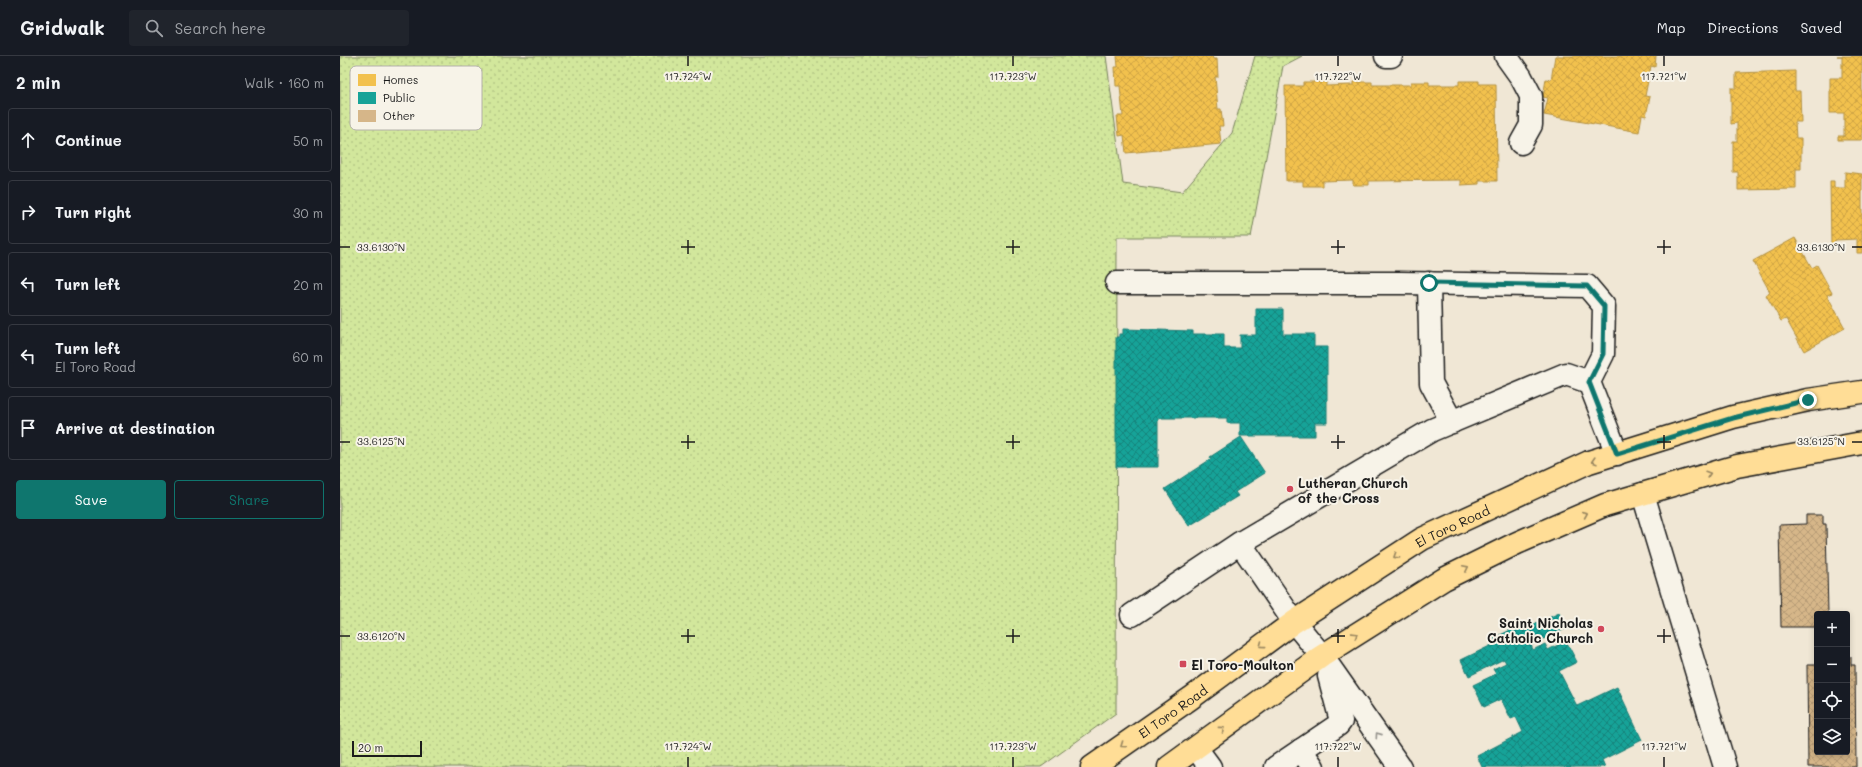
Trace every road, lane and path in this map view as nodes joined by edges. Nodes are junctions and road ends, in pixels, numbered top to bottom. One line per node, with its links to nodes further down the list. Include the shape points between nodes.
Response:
1 (1386, 56): 2 (street)
2 (1391, 56)
3 (1506, 56): 4 (street, via 1531,96 1531,125)
4 (1521, 143)
5 (1117, 283): 6 (street)
6 (1429, 283): 7 (street, via 1587,286 1604,306 1603,354); 9 (street, via 1431,383)
7 (1589, 382): 9 (street, via 1566,374); 11 (street)
8 (1862, 392): 11 (main road, El Toro Road, via 1808,400 1733,418)
9 (1452, 422): 13 (street, via 1432,430)
10 (1862, 443): 12 (main road, one-way to 10, via 1737,466)
11 (1617, 454): 15 (main road, El Toro Road, one-way to 15, via 1589,462 1422,539)
12 (1643, 494): 16 (main road, one-way to 12, via 1444,579 1605,505); 24 (street)
13 (1240, 543): 14 (street); 15 (street)
14 (1132, 615)
15 (1294, 622): 16 (street); 19 (main road, El Toro Road, one-way to 19)
16 (1322, 656): 17 (main road, one-way to 16); 18 (street, via 1341,721); 23 (street, one-way to 16)
17 (1196, 748): 20 (main road); 21 (street)
18 (1307, 759): 22 (street)
19 (1092, 767)
20 (1169, 767)
21 (1210, 767)
22 (1276, 767)
23 (1400, 767)
24 (1725, 767)

